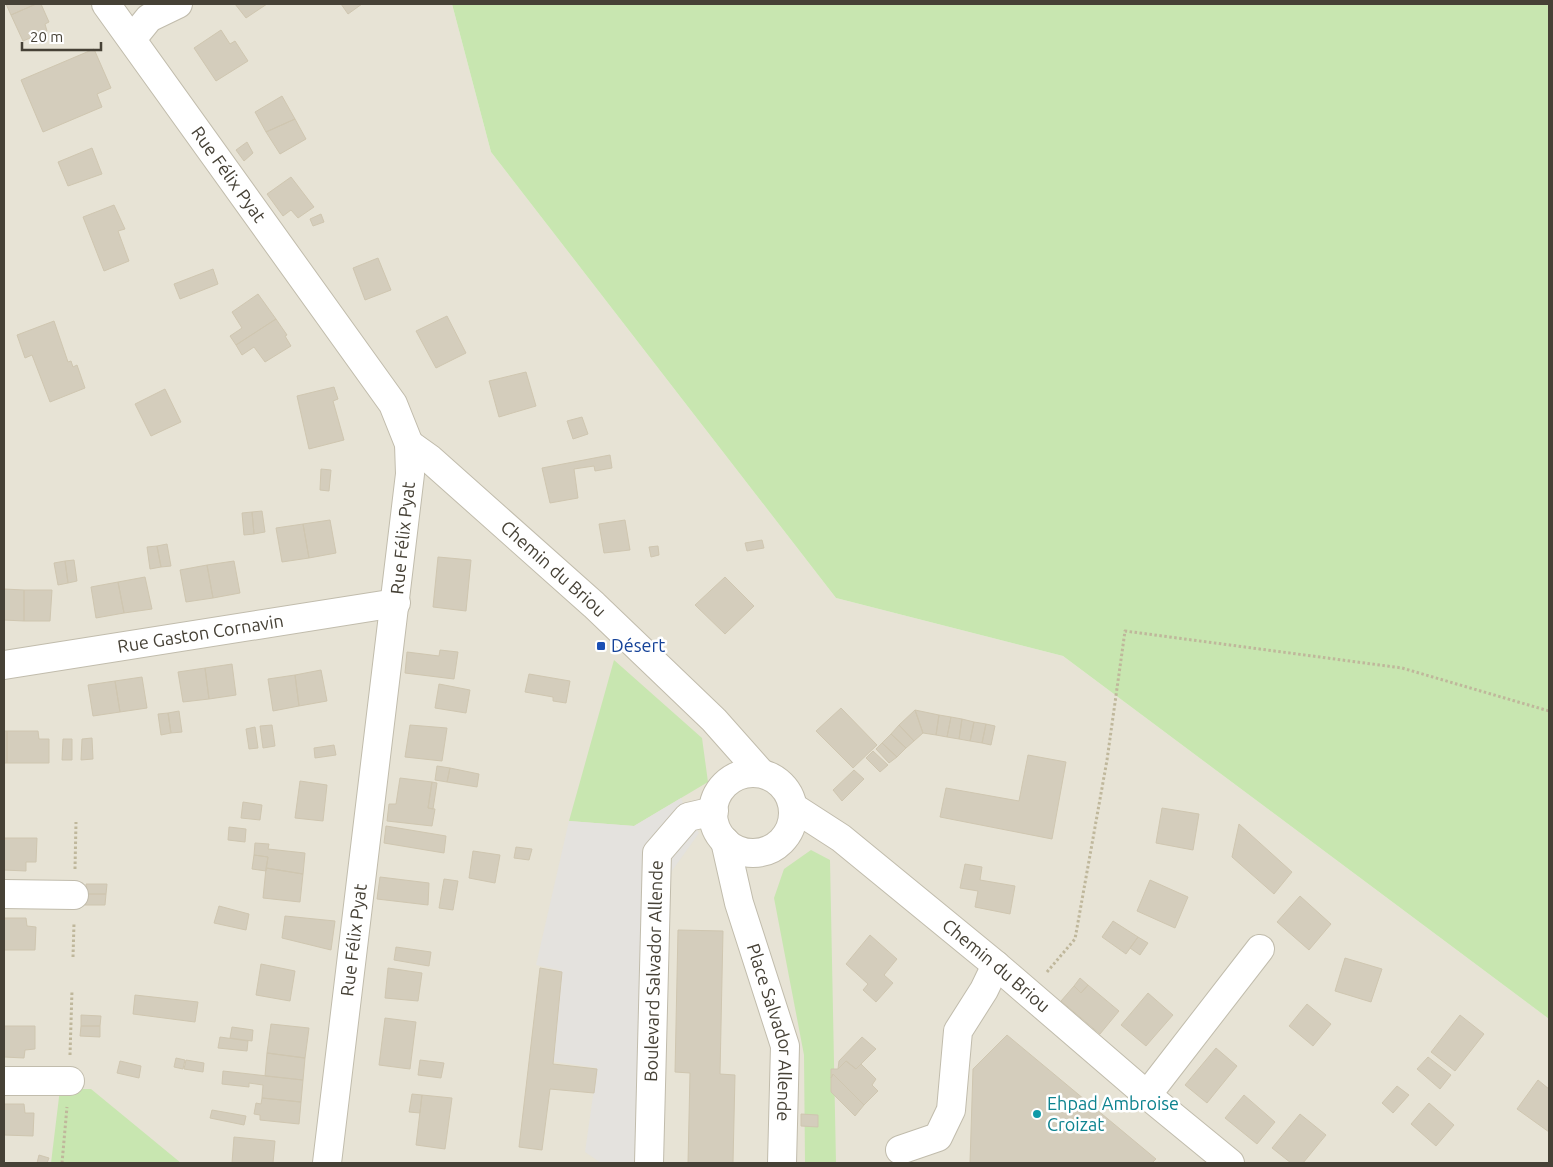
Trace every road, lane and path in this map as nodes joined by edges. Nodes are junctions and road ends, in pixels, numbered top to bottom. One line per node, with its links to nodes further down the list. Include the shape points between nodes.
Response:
1 (106, 4): 3 (street, Rue Félix Pyat)
2 (178, 4): 3 (street, via 150,18)
3 (132, 38): 4 (street, Rue Félix Pyat, via 393,404)
4 (409, 444): 5 (street, Rue Félix Pyat, via 410,474); 8 (street, Chemin du Briou, via 594,605 714,720)
5 (396, 604): 6 (street, Rue Gaston Cornavin); 26 (street, Rue Félix Pyat)
6 (4, 665)
7 (1549, 711): 19 (path, via 1402,668 1125,631 1107,760 1075,939)
8 (747, 776): 9 (street, via 724,786 716,797); 10 (street, via 772,778 782,785 789,795)
9 (714, 811): 11 (street, via 718,832); 27 (street, Boulevard Salvador Allende, via 688,817 657,853)
10 (791, 819): 12 (street, via 778,843); 17 (street, Chemin du Briou, via 841,838)
11 (725, 841): 12 (street, via 750,853); 15 (street)
12 (764, 851): 15 (street)
13 (4, 894): 14 (street)
14 (74, 894)
15 (739, 903): 28 (street, Place Salvador Allende, via 785,1046)
16 (1260, 949): 22 (street)
17 (996, 965): 19 (street, Chemin du Briou); 23 (street, via 958,1031 951,1110 938,1137)
18 (72, 990): 21 (path)
19 (1028, 994): 22 (street, Chemin du Briou)
20 (4, 1081): 21 (street)
21 (70, 1081): 25 (path)
22 (1147, 1095): 24 (street, Chemin du Briou)
23 (900, 1150)
24 (1218, 1160)
25 (62, 1163)
26 (327, 1163)
27 (649, 1163)
28 (782, 1163)

